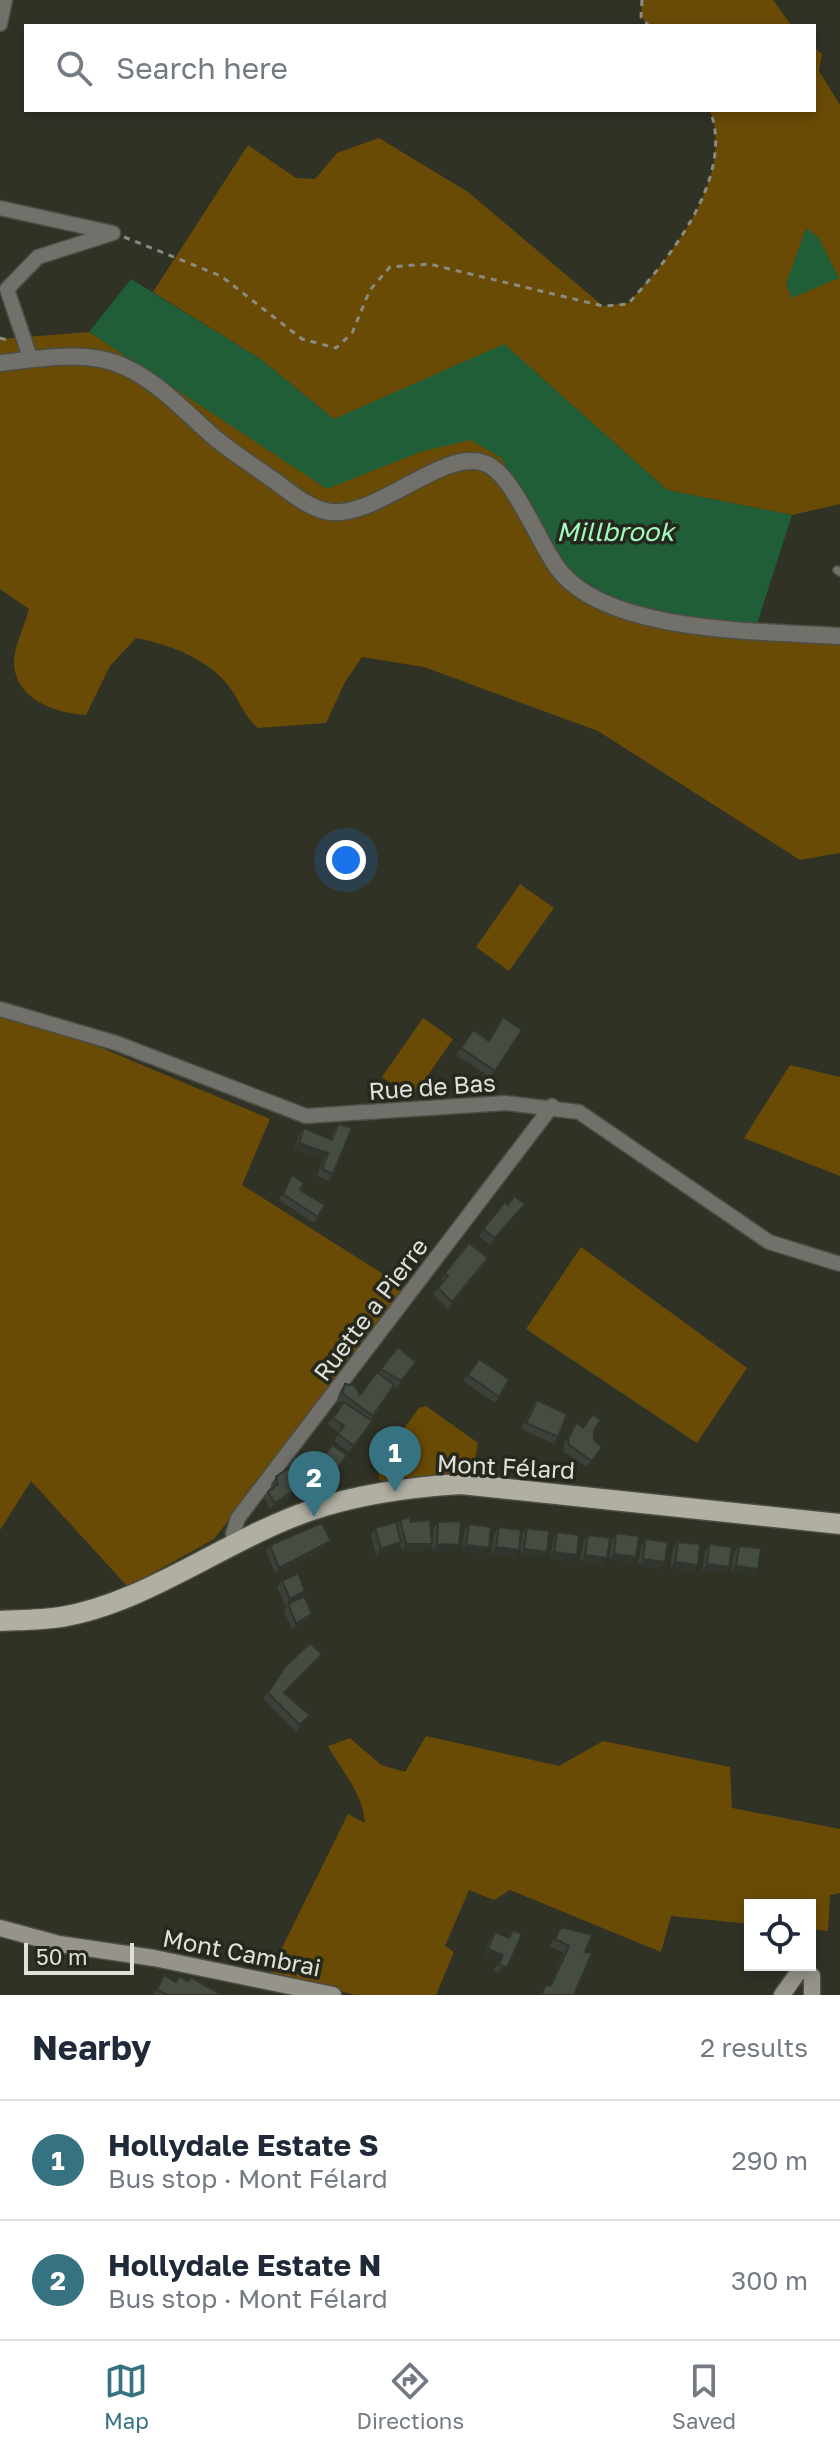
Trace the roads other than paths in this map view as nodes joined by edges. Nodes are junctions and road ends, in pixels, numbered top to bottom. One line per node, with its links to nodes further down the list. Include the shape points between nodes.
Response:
1 (5, 0): 2 (street)
2 (0, 24)
3 (0, 208): 4 (street, via 113,233 38,257 7,289)
4 (31, 360): 5 (street); 6 (street, via 71,356 124,366 303,501 330,512 360,509 457,462 484,463 501,474 560,572 606,605 685,627)
5 (0, 363)
6 (840, 636)
7 (0, 1009): 8 (street, Rue de Bas, via 116,1043 306,1116 506,1103)
8 (552, 1106): 9 (street, Rue de Bas, via 579,1112 769,1242); 11 (street, Ruette a Pierre, via 238,1518)
9 (840, 1264)
10 (840, 1524): 11 (main road, Mont Félard, via 461,1484 334,1504)
11 (235, 1543): 12 (main road, Mont Félard, via 122,1599 62,1617)
12 (0, 1621)
13 (0, 1928): 14 (main road, Mont Cambrai, via 59,1944)
14 (333, 1995)
15 (782, 1995): 16 (main road, via 805,1969 812,1976)
16 (812, 1995)

